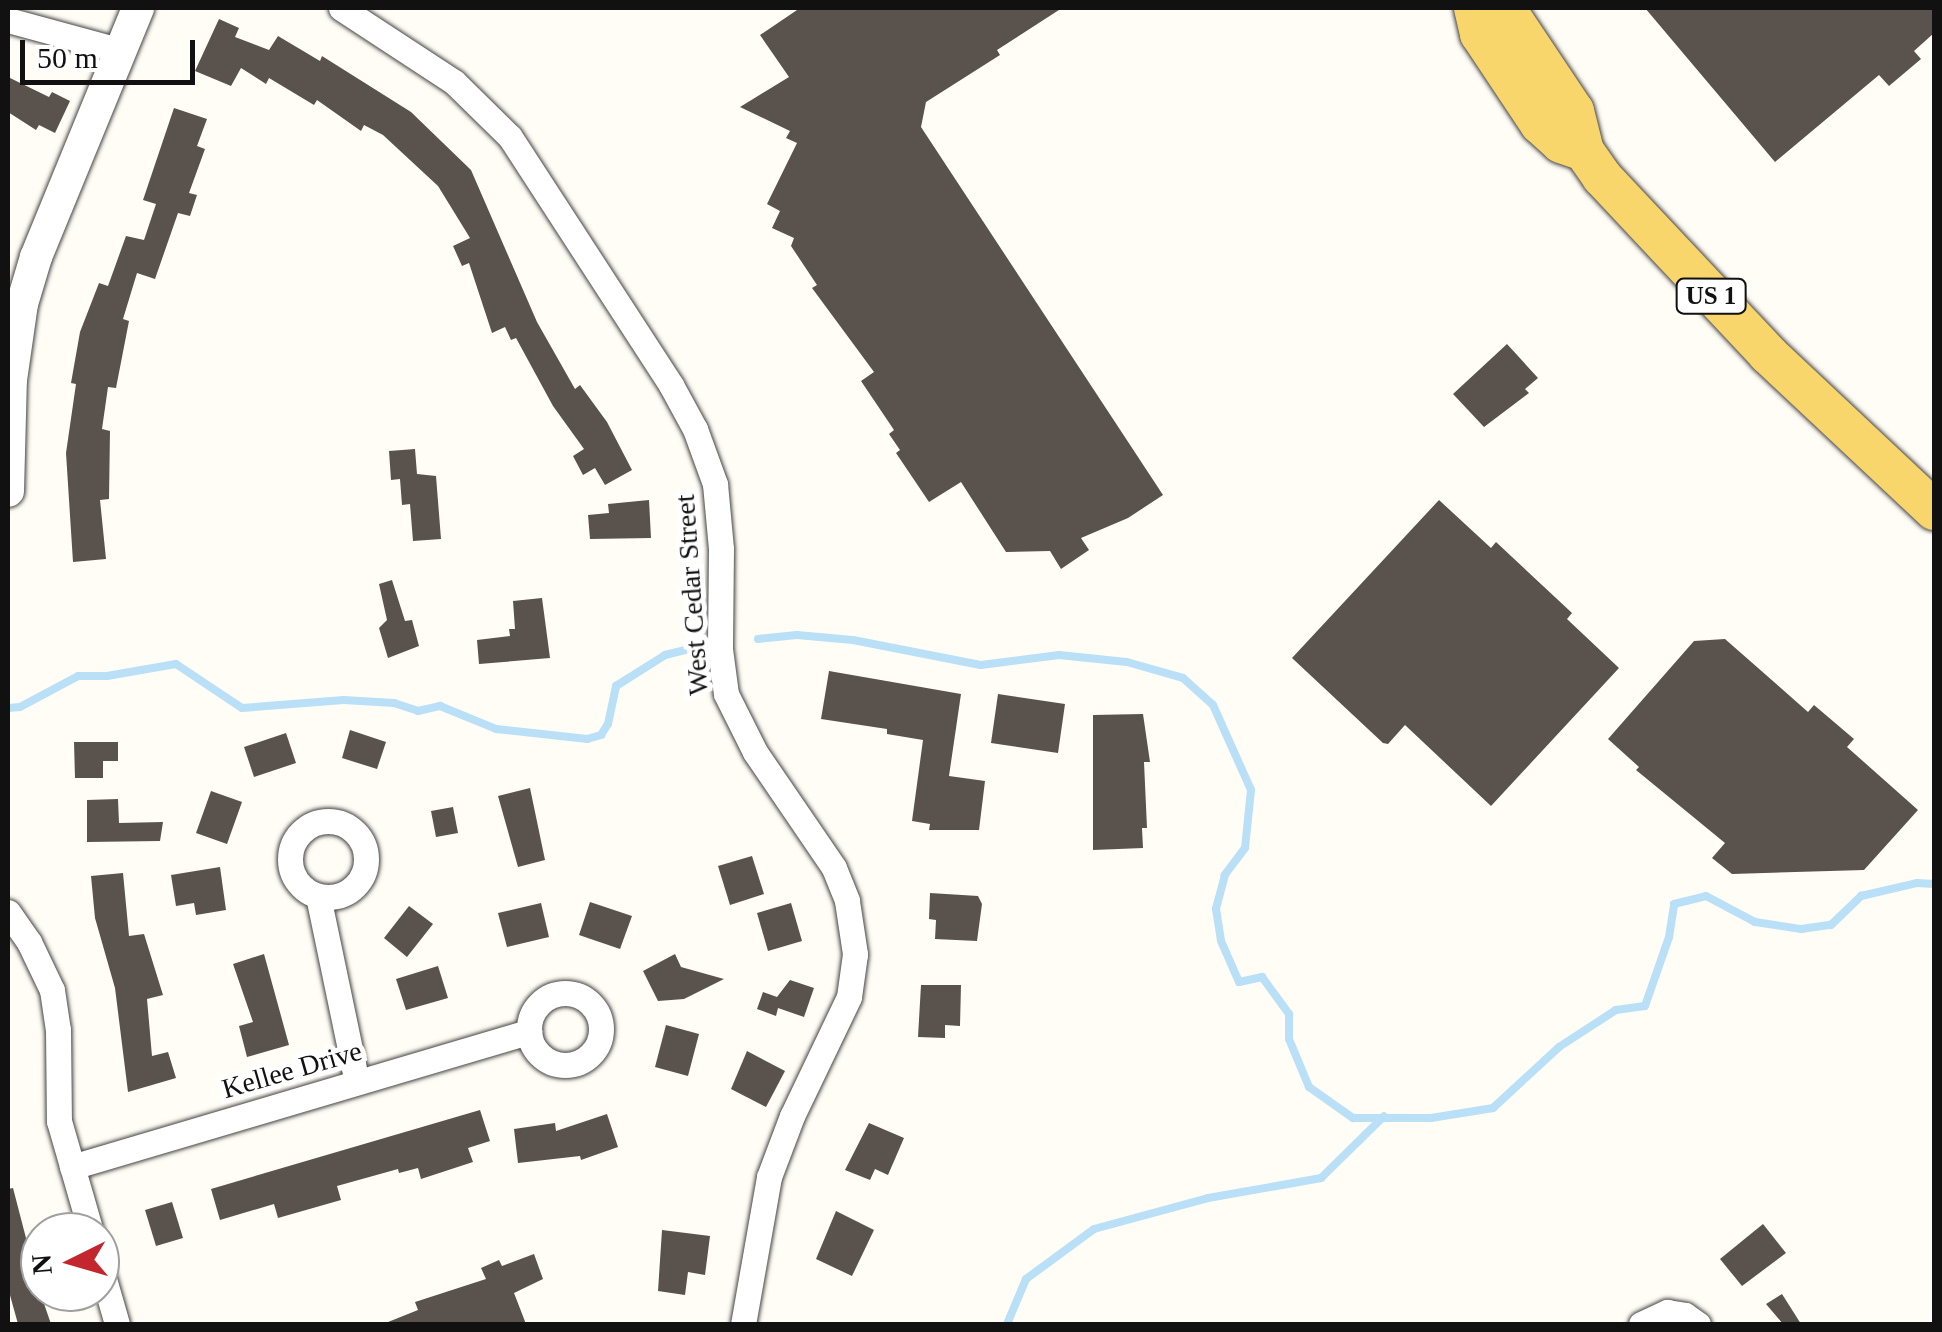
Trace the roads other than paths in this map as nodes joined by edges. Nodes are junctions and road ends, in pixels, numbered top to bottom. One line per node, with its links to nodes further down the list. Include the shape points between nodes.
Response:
1 (138, 8): 6 (street)
2 (341, 8): 16 (street, West Cedar Street, via 454,82 510,138 672,385 715,484 726,694 755,752 834,868 846,901 855,954 850,997 769,1177)
3 (1474, 8): 7 (main road, US 1, via 1480,34 1540,124)
4 (1505, 8): 7 (main road, US 1, via 1574,111)
5 (8, 20): 6 (street)
6 (122, 50): 8 (street, via 22,304 10,380)
7 (1584, 151): 9 (main road, US 1, via 1682,266)
8 (8, 491)
9 (1934, 510)
10 (318, 896): 13 (street)
11 (8, 912): 14 (street, via 52,990 58,1121)
12 (529, 1032): 13 (street, Kellee Drive)
13 (357, 1082): 14 (street, Kellee Drive)
14 (72, 1167): 15 (street)
15 (84, 1212)
16 (743, 1324)
17 (1641, 1324): 18 (street, via 1674,1312)
18 (1698, 1324)

